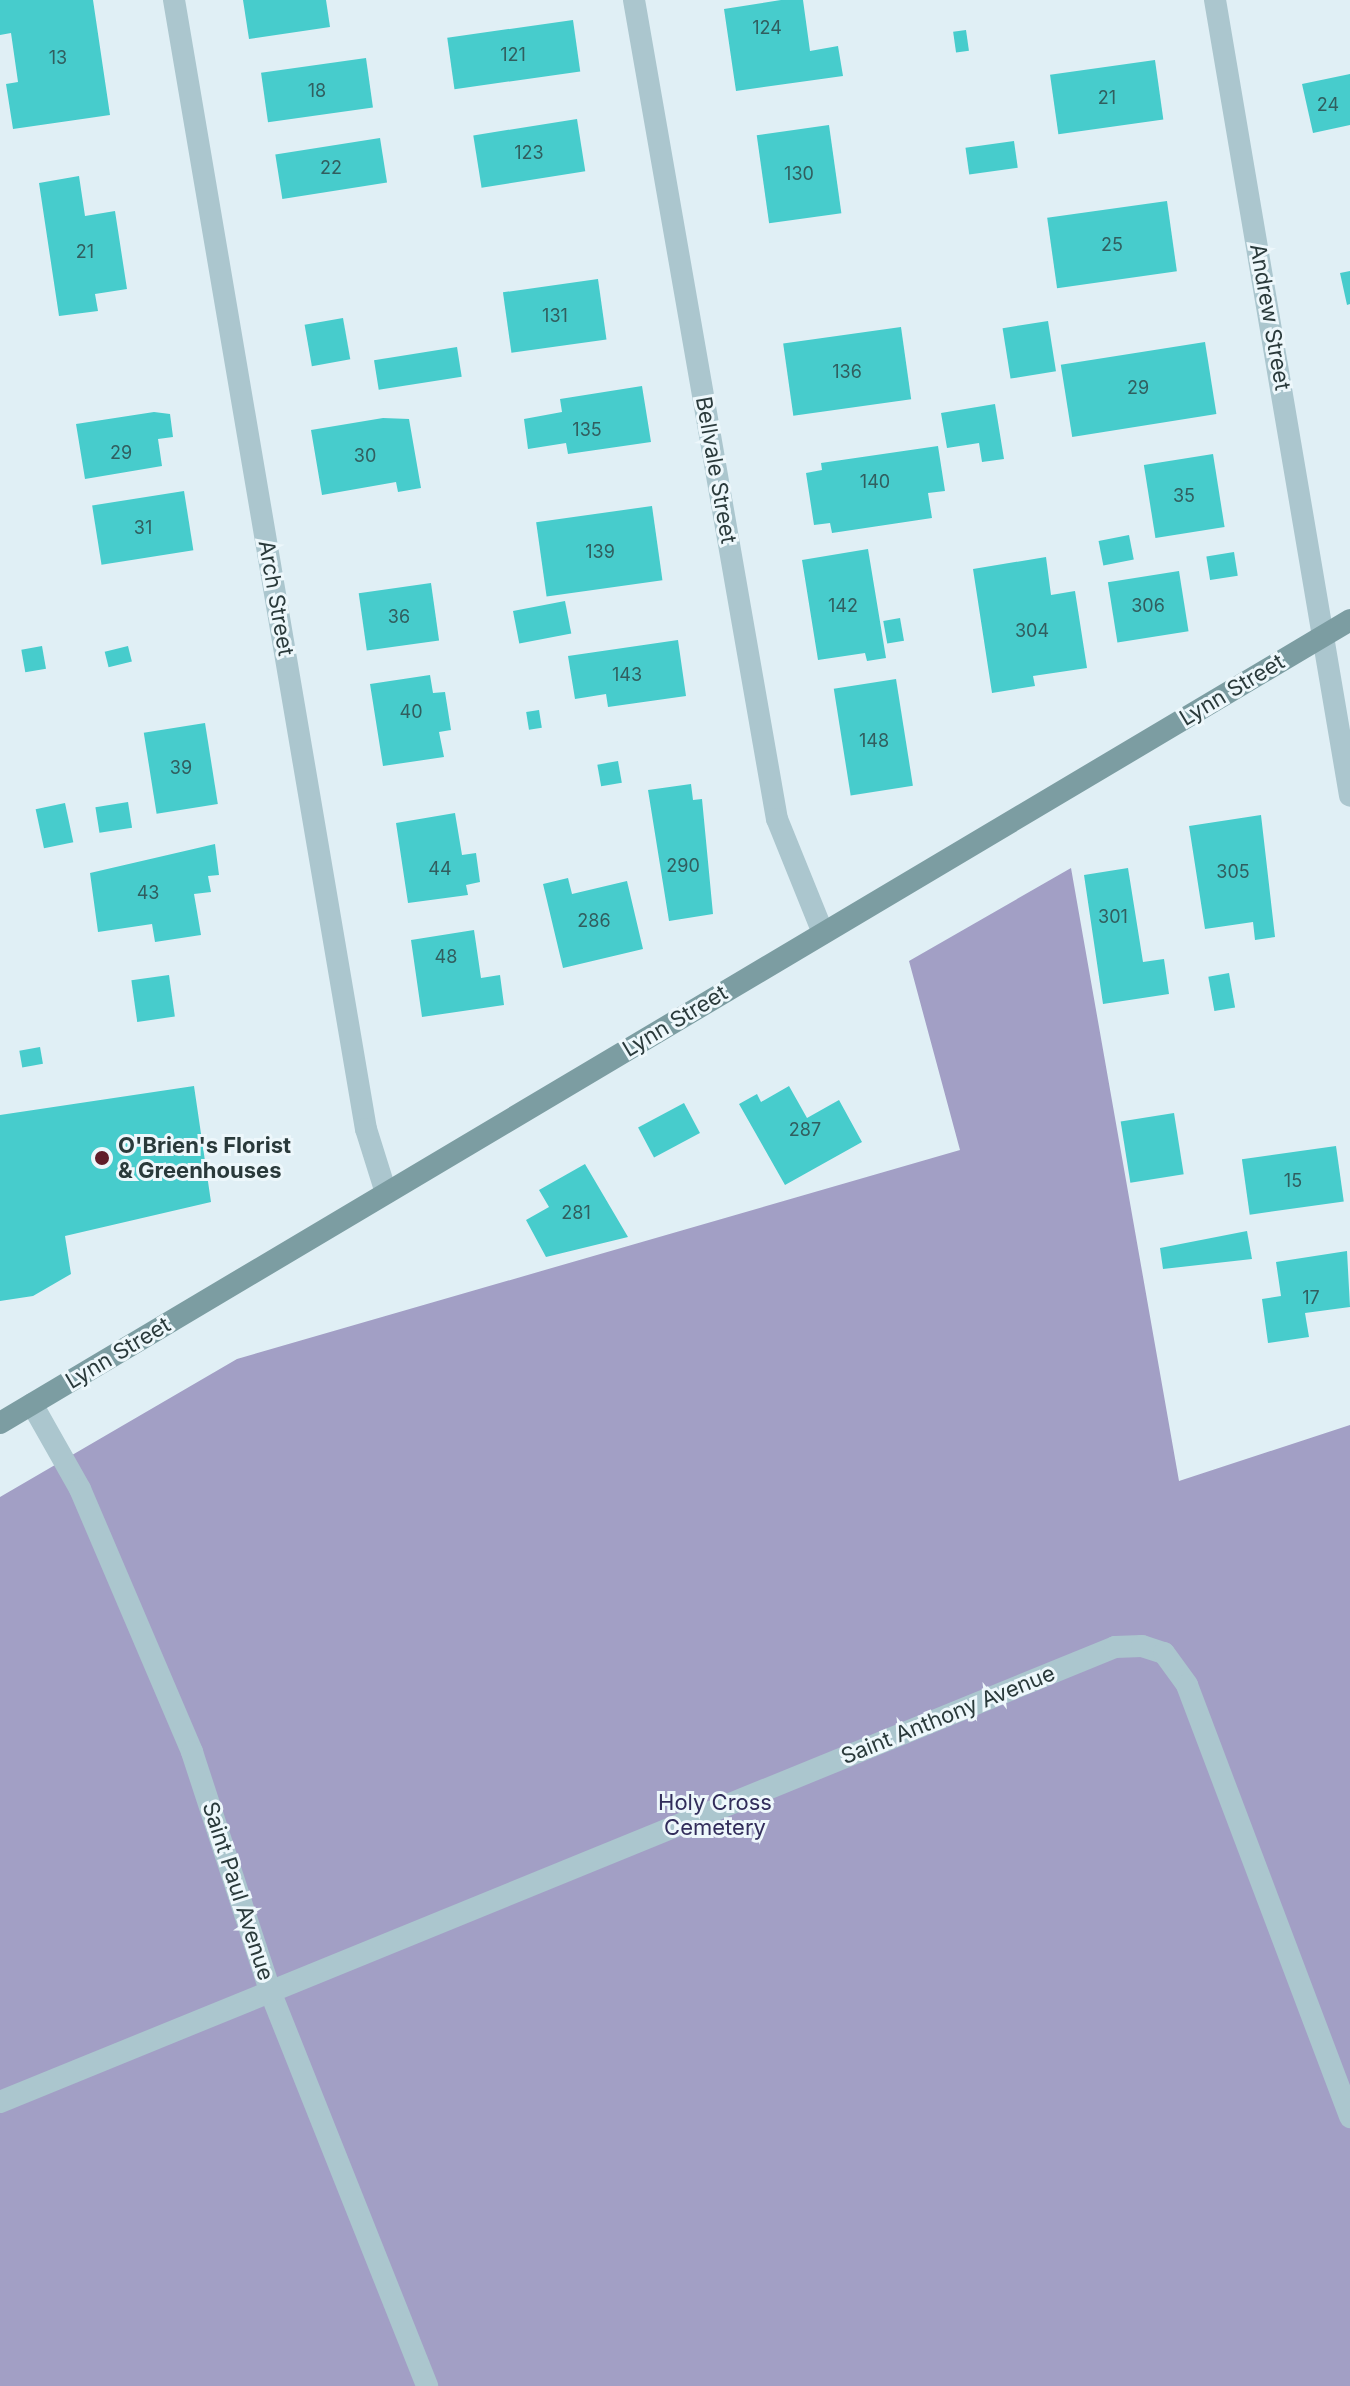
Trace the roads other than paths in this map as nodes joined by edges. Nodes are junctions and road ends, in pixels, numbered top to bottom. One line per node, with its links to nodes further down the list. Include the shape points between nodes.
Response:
1 (174, 0): 8 (street, Arch Street, via 366,1129)
2 (634, 0): 7 (street, Bellvale Street, via 777,819)
3 (1215, 0): 5 (street, Andrew Street)
4 (1350, 620): 5 (main road, Lynn Street)
5 (1324, 634): 6 (street, Andrew Street); 7 (main road, Lynn Street)
6 (1350, 796)
7 (823, 933): 8 (main road, Lynn Street)
8 (386, 1193): 9 (main road, Lynn Street)
9 (32, 1404): 10 (main road, Lynn Street); 11 (street, Saint Paul Avenue, via 80,1489 192,1752)
10 (0, 1423)
11 (270, 1991): 12 (street, Saint Anthony Avenue); 13 (street, Saint Anthony Avenue, via 1115,1647 1142,1646 1164,1653 1187,1685); 14 (street, Saint Paul Avenue)
12 (0, 2102)
13 (1350, 2117)
14 (427, 2386)

